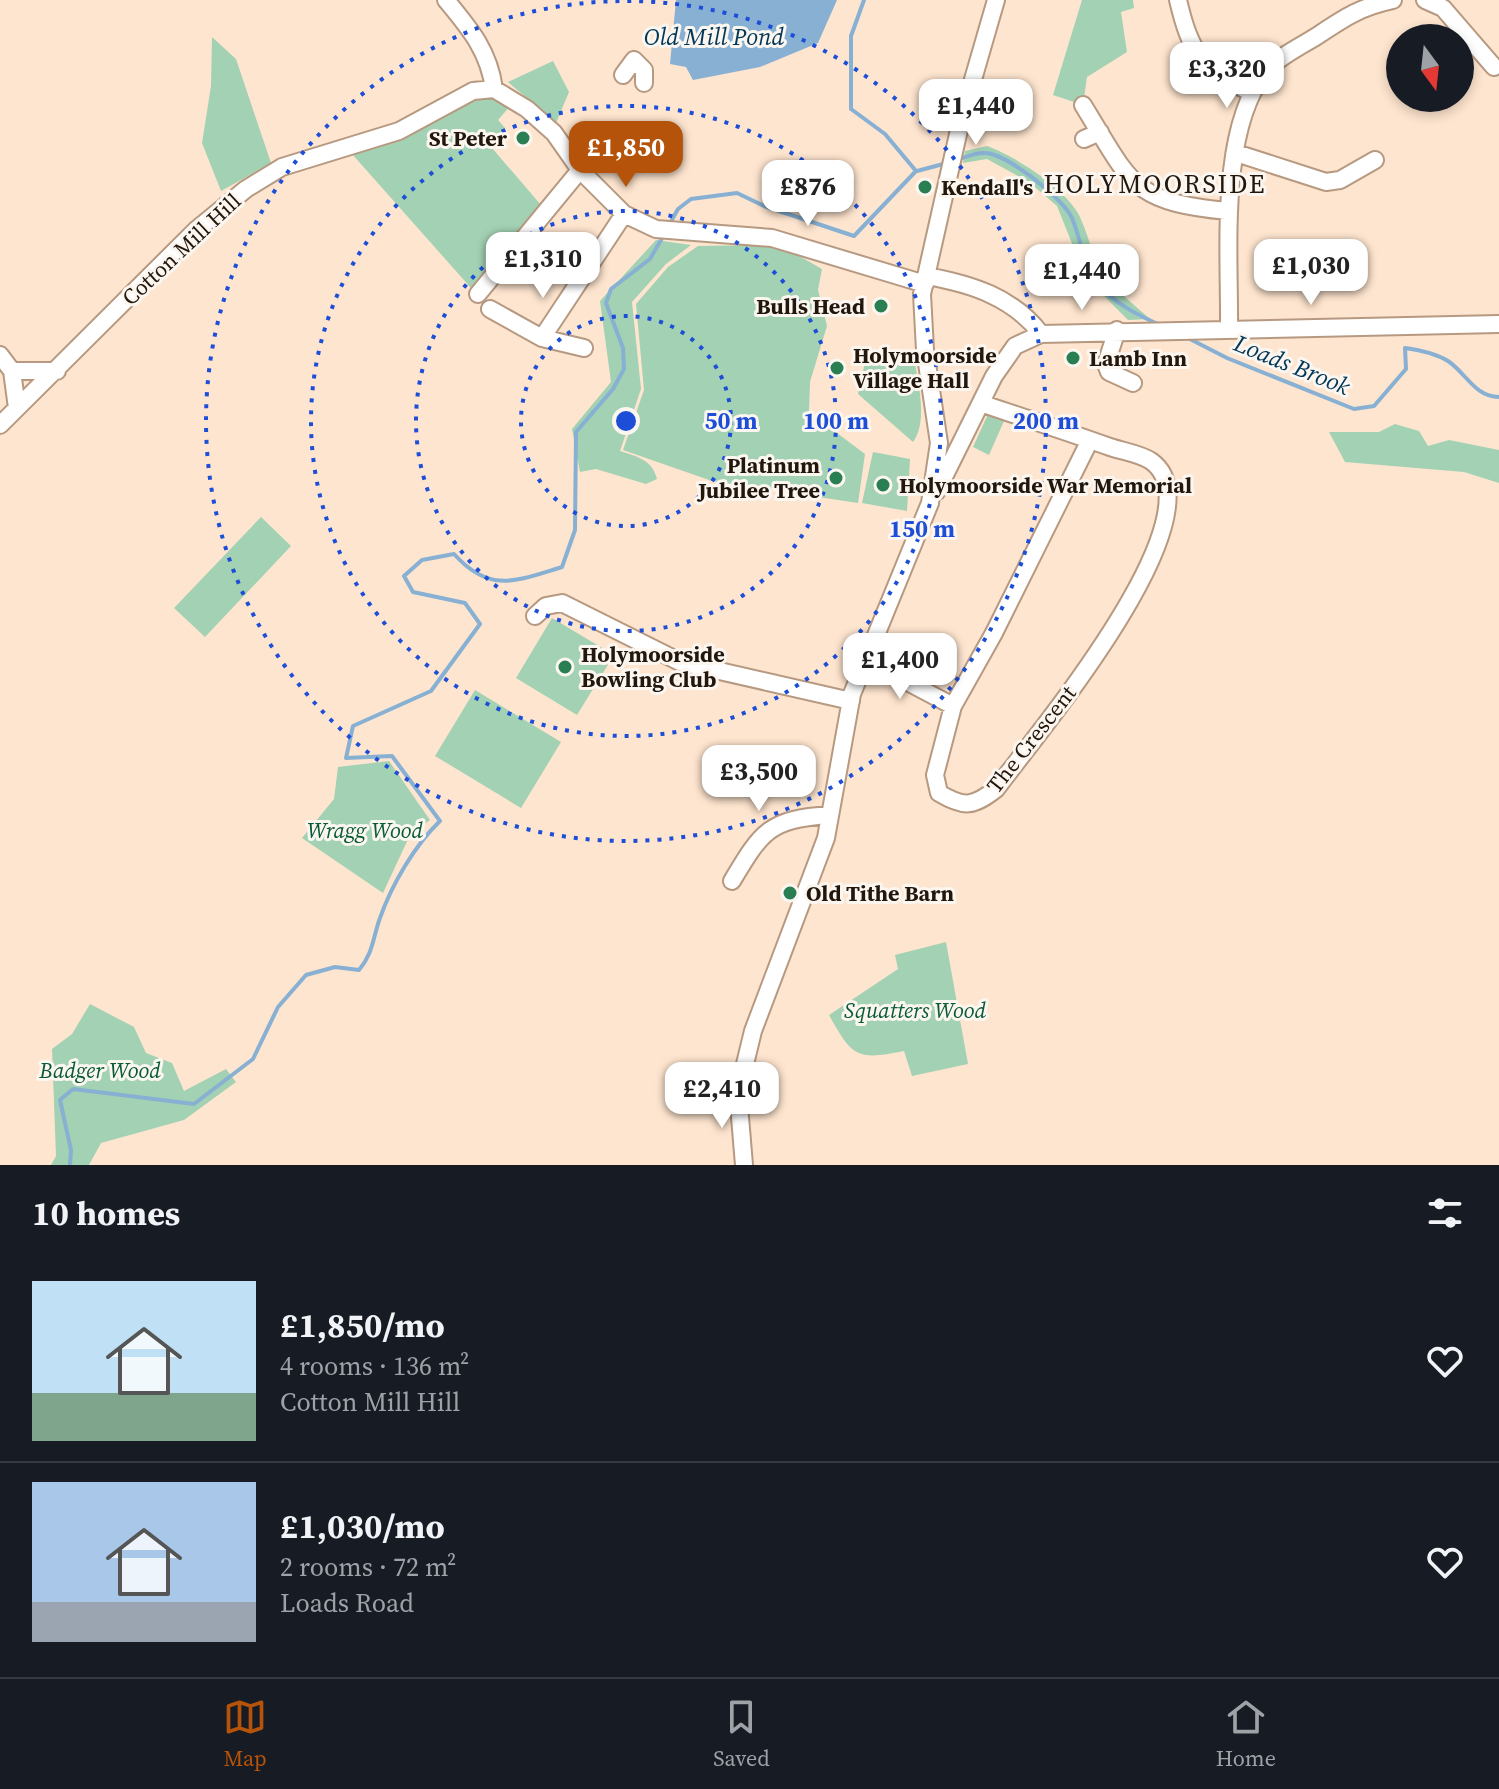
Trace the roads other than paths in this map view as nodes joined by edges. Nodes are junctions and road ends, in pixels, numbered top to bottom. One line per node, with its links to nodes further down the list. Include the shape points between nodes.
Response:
1 (446, 0): 9 (street, via 478,39 491,66)
2 (996, 0): 19 (street, via 961,121)
3 (1178, 0): 10 (street, via 1187,37 1200,60)
4 (1393, 0): 10 (street, via 1362,6 1268,68)
5 (1425, 0): 6 (street, via 1443,8)
6 (1494, 67)
7 (623, 75): 8 (street, via 634,60 644,70)
8 (644, 83)
9 (494, 89): 16 (street, via 554,133); 30 (street, Cotton Mill Hill, via 450,100 399,131 282,167 246,189 196,230)
10 (1252, 93): 14 (street)
11 (1083, 105): 12 (street)
12 (1100, 132): 13 (street); 17 (street, via 1134,183 1161,200)
13 (1084, 139)
14 (1236, 153): 15 (street, via 1326,182); 17 (street)
15 (1377, 162)
16 (580, 170): 18 (street); 20 (street)
17 (1228, 211): 23 (street)
18 (624, 214): 19 (street, via 680,233 772,238); 26 (street)
19 (926, 280): 25 (street, via 960,282 1008,301); 36 (street, via 922,312 939,443)
20 (478, 294)
21 (490, 309): 26 (street)
22 (1499, 324): 23 (street)
23 (1229, 328): 24 (street)
24 (1117, 330): 25 (street); 31 (street, via 1106,364 1109,372)
25 (1041, 334): 32 (street, via 1015,346)
26 (542, 338): 27 (street)
27 (584, 348)
28 (0, 355): 29 (street)
29 (12, 371): 30 (street); 33 (street)
30 (57, 371): 33 (street, Cotton Mill Hill)
31 (1133, 383)
32 (983, 404): 35 (street); 36 (street)
33 (17, 408): 34 (street, Cotton Mill Hill)
34 (0, 425)
35 (1090, 440): 40 (street, The Crescent); 40 (street, The Crescent, via 1151,461 1163,478 1167,517 1129,605 996,789 978,803 956,803 939,793 935,775)
36 (930, 503): 38 (street)
37 (535, 616): 39 (street, via 546,606 562,603 680,662)
38 (866, 660): 39 (street); 40 (street)
39 (851, 701): 41 (street)
40 (953, 706)
41 (830, 815): 42 (street, via 797,817 760,835); 43 (street, via 753,1031 738,1093)
42 (732, 881)
43 (744, 1165)

